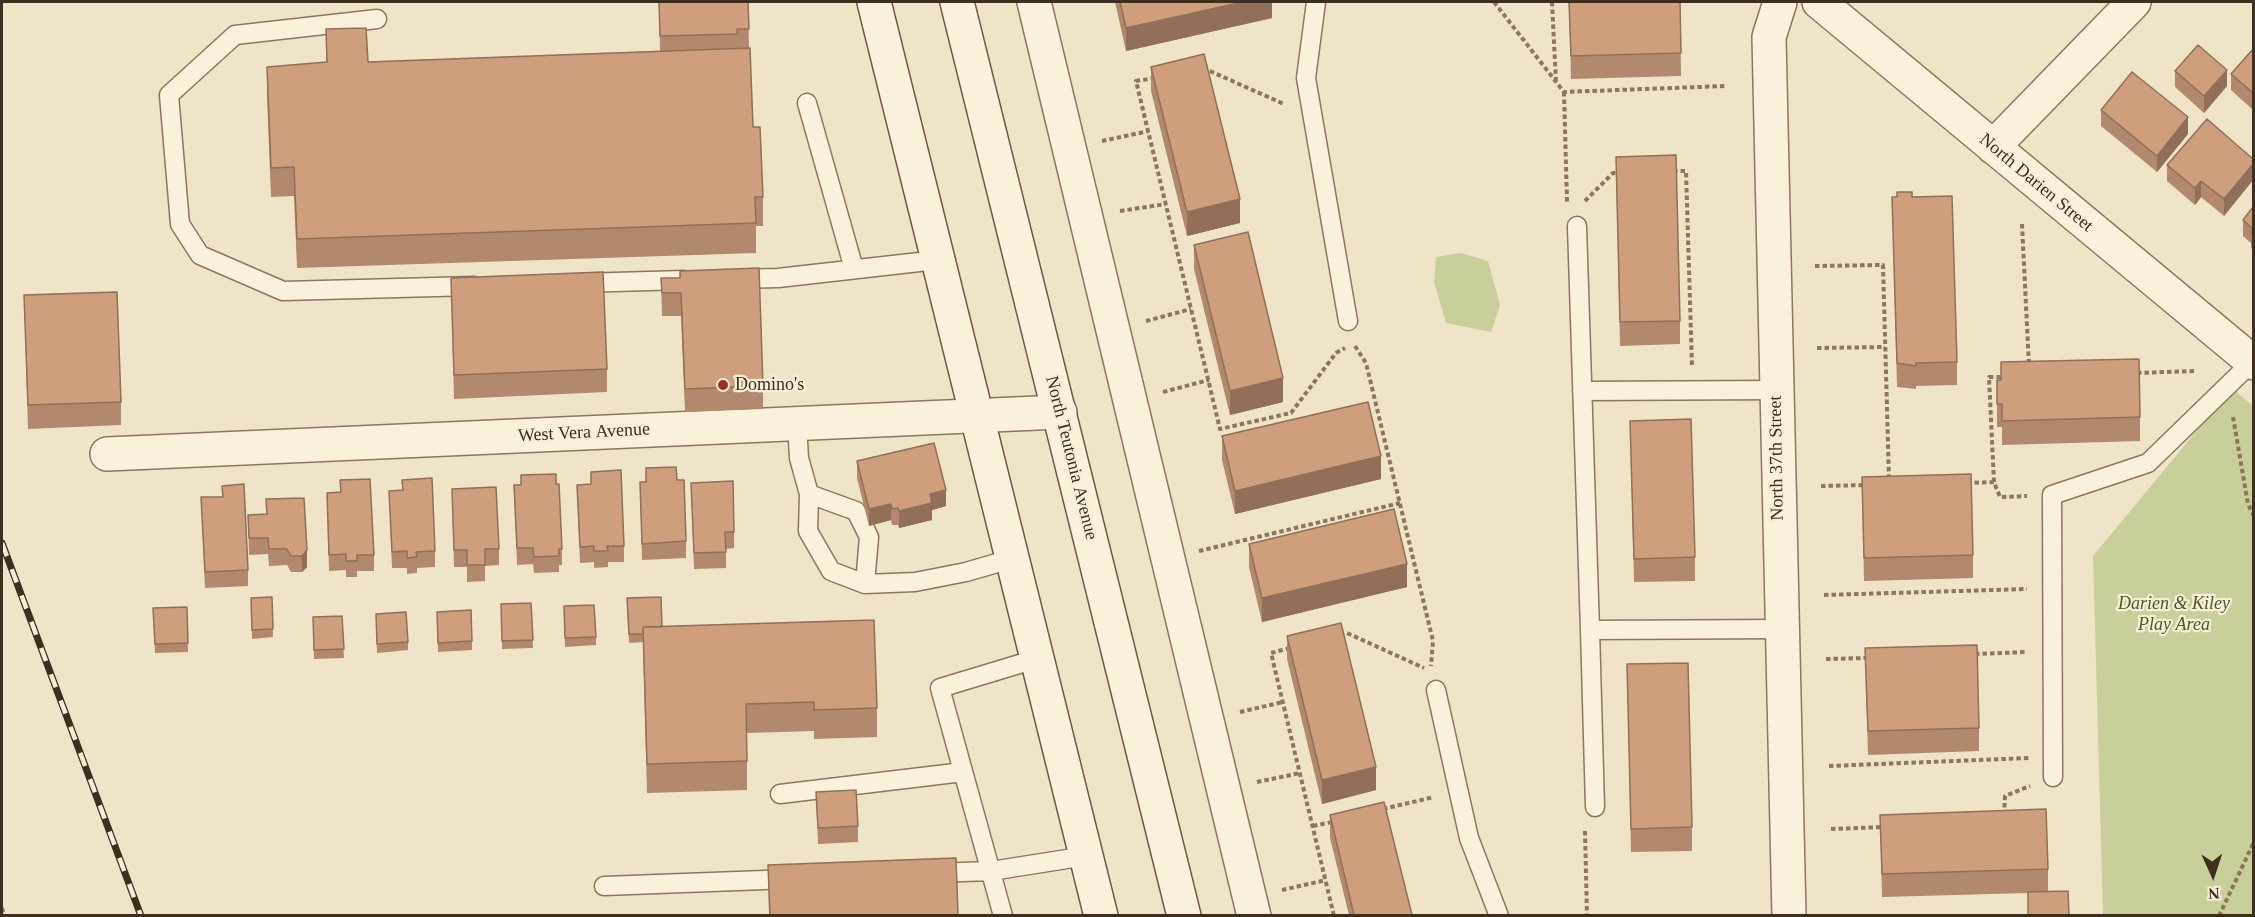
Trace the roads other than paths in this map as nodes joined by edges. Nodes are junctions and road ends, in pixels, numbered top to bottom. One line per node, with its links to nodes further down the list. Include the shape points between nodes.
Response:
1 (874, 2): 12 (street)
2 (957, 2): 20 (street, North Teutonia Avenue)
3 (1034, 2): 43 (street)
4 (1316, 2): 16 (lane, via 1306,78)
5 (1780, 2): 18 (street, North 37th Street, via 1769,37)
6 (1819, 2): 10 (street, North Darien Street)
7 (2134, 2): 10 (street)
8 (377, 19): 15 (lane, via 235,35 170,95 180,224 200,255 283,291)
9 (807, 102): 13 (lane)
10 (1993, 147): 17 (street, North Darien Street)
11 (1577, 226): 19 (lane)
12 (937, 260): 13 (lane); 21 (street)
13 (854, 269): 14 (lane, via 778,278)
14 (566, 283)
15 (495, 285)
16 (1348, 321)
17 (2253, 363): 32 (lane, via 2148,463 2052,495)
18 (1776, 390): 19 (lane); 27 (street, North 37th Street)
19 (1582, 391): 28 (lane)
20 (1060, 412): 21 (street, West Vera Avenue); 42 (street, North Teutonia Avenue)
21 (975, 416): 22 (street, West Vera Avenue); 25 (street)
22 (797, 424): 23 (street, West Vera Avenue); 24 (lane, via 799,458)
23 (107, 454)
24 (809, 494): 26 (lane, via 808,531 831,570); 26 (lane, via 856,512 868,537)
25 (1011, 559): 26 (lane, via 915,582); 29 (street)
26 (865, 584)
27 (1781, 629): 28 (lane); 45 (street, North 37th Street)
28 (1590, 630): 34 (lane)
29 (1036, 659): 31 (lane, via 940,688); 35 (street)
30 (1436, 690): 44 (lane, via 1469,838)
31 (963, 772): 33 (lane); 36 (lane)
32 (2054, 777)
33 (780, 794)
34 (1595, 807)
35 (1086, 855): 36 (lane); 41 (street)
36 (991, 871): 37 (lane); 40 (lane)
37 (916, 874)
38 (813, 878): 39 (lane)
39 (604, 886)
40 (1003, 915)
41 (1101, 915)
42 (1184, 915)
43 (1254, 915)
44 (1499, 915)
45 (1789, 915)

